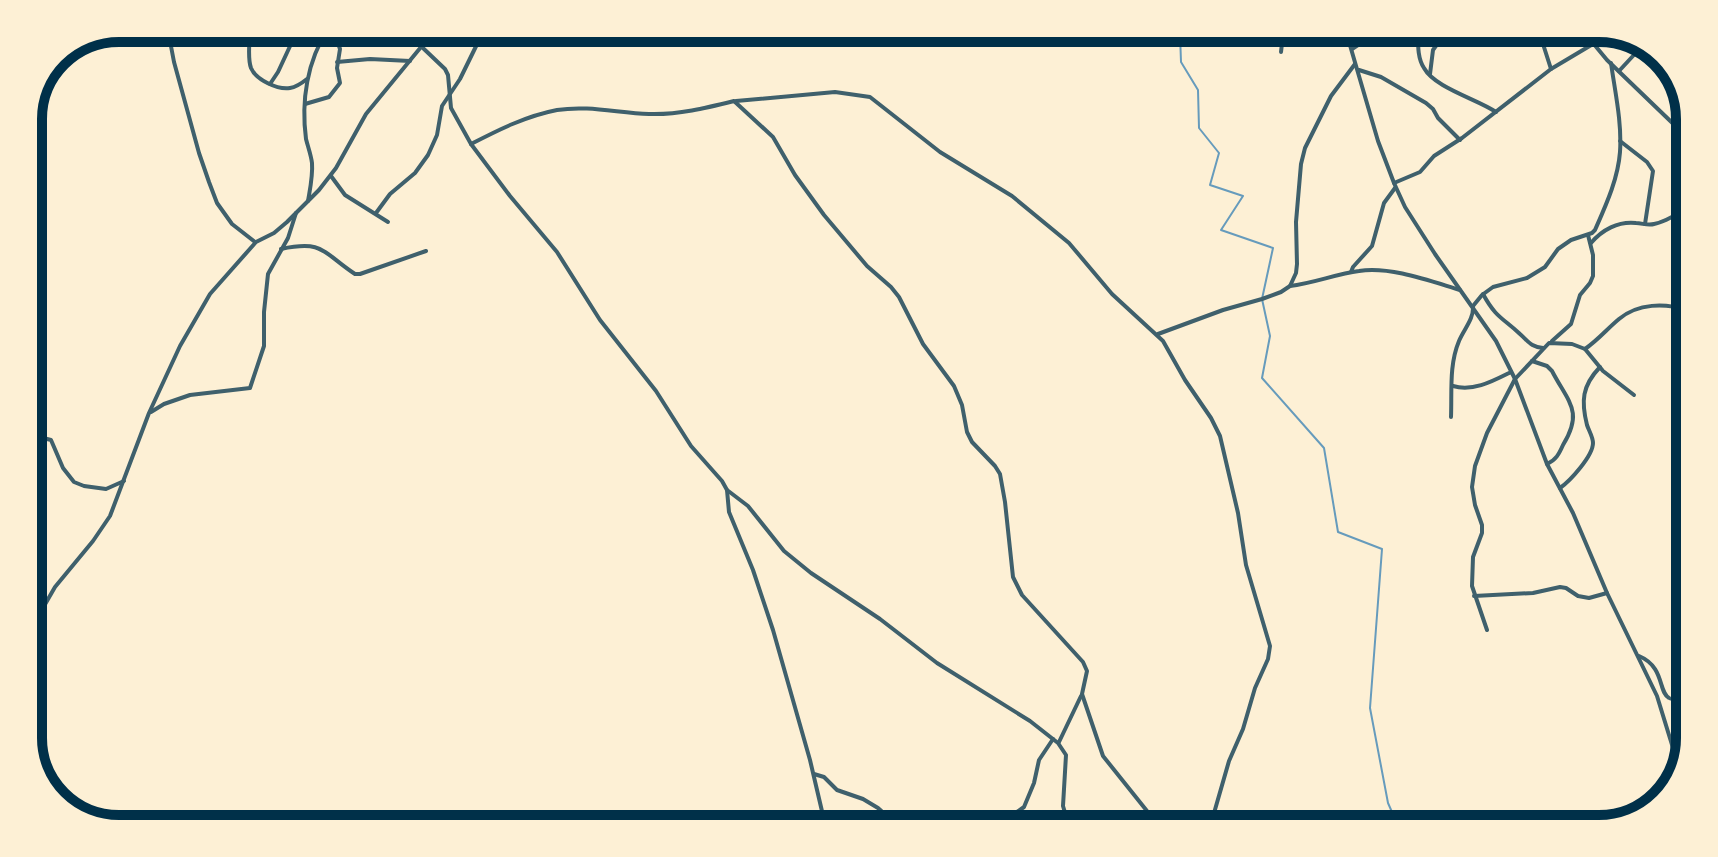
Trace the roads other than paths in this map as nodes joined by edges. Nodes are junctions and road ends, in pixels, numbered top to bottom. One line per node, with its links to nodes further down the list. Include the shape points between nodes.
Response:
1 (170, 42): 47 (street, via 217,203 232,224)
2 (250, 42): 29 (street, via 252,71)
3 (292, 42): 29 (street)
4 (322, 42): 28 (street)
5 (337, 42): 21 (street)
6 (416, 42): 16 (street)
7 (429, 42): 16 (street)
8 (478, 42): 30 (street)
9 (1282, 42): 18 (street)
10 (1350, 42): 17 (street)
11 (1362, 42): 17 (street)
12 (1419, 42): 27 (street, via 1420,59)
13 (1439, 42): 27 (street)
14 (1543, 44): 24 (street)
15 (1593, 44): 23 (street); 24 (street)
16 (421, 47): 20 (street); 30 (street, via 445,69)
17 (1352, 49): 22 (street)
18 (1281, 52)
19 (1637, 52): 26 (street)
20 (411, 61): 21 (street); 38 (street, via 366,114)
21 (337, 62): 32 (street, via 339,87 329,97)
22 (1356, 62): 25 (street); 52 (street, via 1331,96 1305,148 1297,264)
23 (1611, 63): 26 (street); 36 (street)
24 (1551, 69): 33 (street)
25 (1358, 70): 35 (street, via 1426,103); 39 (street)
26 (1619, 71): 34 (street)
27 (1430, 76): 33 (street)
28 (307, 79): 29 (street, via 289,88); 32 (street)
29 (270, 84)
30 (448, 94): 37 (street); 42 (street, via 428,155)
31 (734, 101): 37 (street, via 657,114 560,110); 57 (street, via 835,92 870,97 1047,224); 79 (street, via 773,137 824,215 899,297 923,344 954,386 972,442 1000,474 1016,585 1083,662 1087,671)
32 (305, 104): 40 (street, via 312,165)
33 (1496, 112): 35 (street)
34 (1676, 126)
35 (1460, 140): 39 (street)
36 (1620, 141): 45 (street, via 1653,171); 46 (street, via 1612,191)
37 (471, 144): 73 (street, via 554,248 600,320)
38 (331, 176): 40 (street); 42 (street, via 345,195)
39 (1394, 185): 51 (street, via 1372,246); 53 (street)
40 (308, 201): 41 (street)
41 (296, 212): 47 (street); 49 (street)
42 (376, 213): 44 (street)
43 (1676, 214): 45 (street)
44 (388, 222)
45 (1645, 224): 48 (street, via 1622,222)
46 (1588, 235): 48 (street); 54 (street, via 1564,244 1532,275)
47 (256, 242): 67 (street, via 199,310)
48 (1591, 243): 58 (street, via 1593,276 1571,324)
49 (281, 249): 50 (street, via 311,245 355,274); 67 (street, via 268,274 264,346 250,388 190,395)
50 (426, 251)
51 (1351, 272): 52 (street); 53 (street, via 1389,272)
52 (1290, 286): 57 (street)
53 (1461, 291): 55 (street)
54 (1483, 294): 55 (street); 59 (street, via 1501,320 1529,344)
55 (1473, 306): 63 (street); 65 (street, via 1453,361)
56 (1676, 307): 60 (street, via 1653,305 1625,315)
57 (1157, 335): 89 (street, via 1220,436 1246,565 1270,646)
58 (1549, 343): 59 (street); 60 (street)
59 (1543, 348): 61 (street)
60 (1585, 349): 62 (street)
61 (1530, 361): 64 (street); 70 (street, via 1552,371 1575,415 1570,436)
62 (1600, 367): 66 (street); 72 (street, via 1583,398 1591,449 1583,466)
63 (1511, 371): 64 (street); 65 (street, via 1470,388)
64 (1515, 379): 70 (street); 75 (street, via 1487,433 1473,477 1482,525 1473,557)
65 (1453, 386): 68 (street)
66 (1634, 395)
67 (149, 413): 71 (street)
68 (1451, 417)
69 (42, 438): 71 (street, via 51,440 74,482 106,489)
70 (1547, 464): 72 (street)
71 (124, 481): 76 (street, via 106,523)
72 (1560, 488): 74 (street)
73 (727, 490): 81 (street, via 811,573); 83 (street, via 729,512 773,630)
74 (1607, 593): 75 (street, via 1589,598 1560,587); 78 (street)
75 (1474, 596): 77 (street)
76 (42, 610)
77 (1487, 630)
78 (1637, 655): 80 (street, via 1657,672 1664,694); 82 (street, via 1657,696)
79 (1082, 694): 81 (street); 88 (street, via 1103,756)
80 (1676, 699)
81 (1056, 741): 86 (street, via 1039,760 1024,807); 87 (street, via 1066,755)
82 (1674, 753)
83 (814, 774): 84 (street); 85 (street)
84 (823, 815)
85 (886, 815)
86 (1013, 815)
87 (1066, 815)
88 (1150, 815)
89 (1213, 815)

